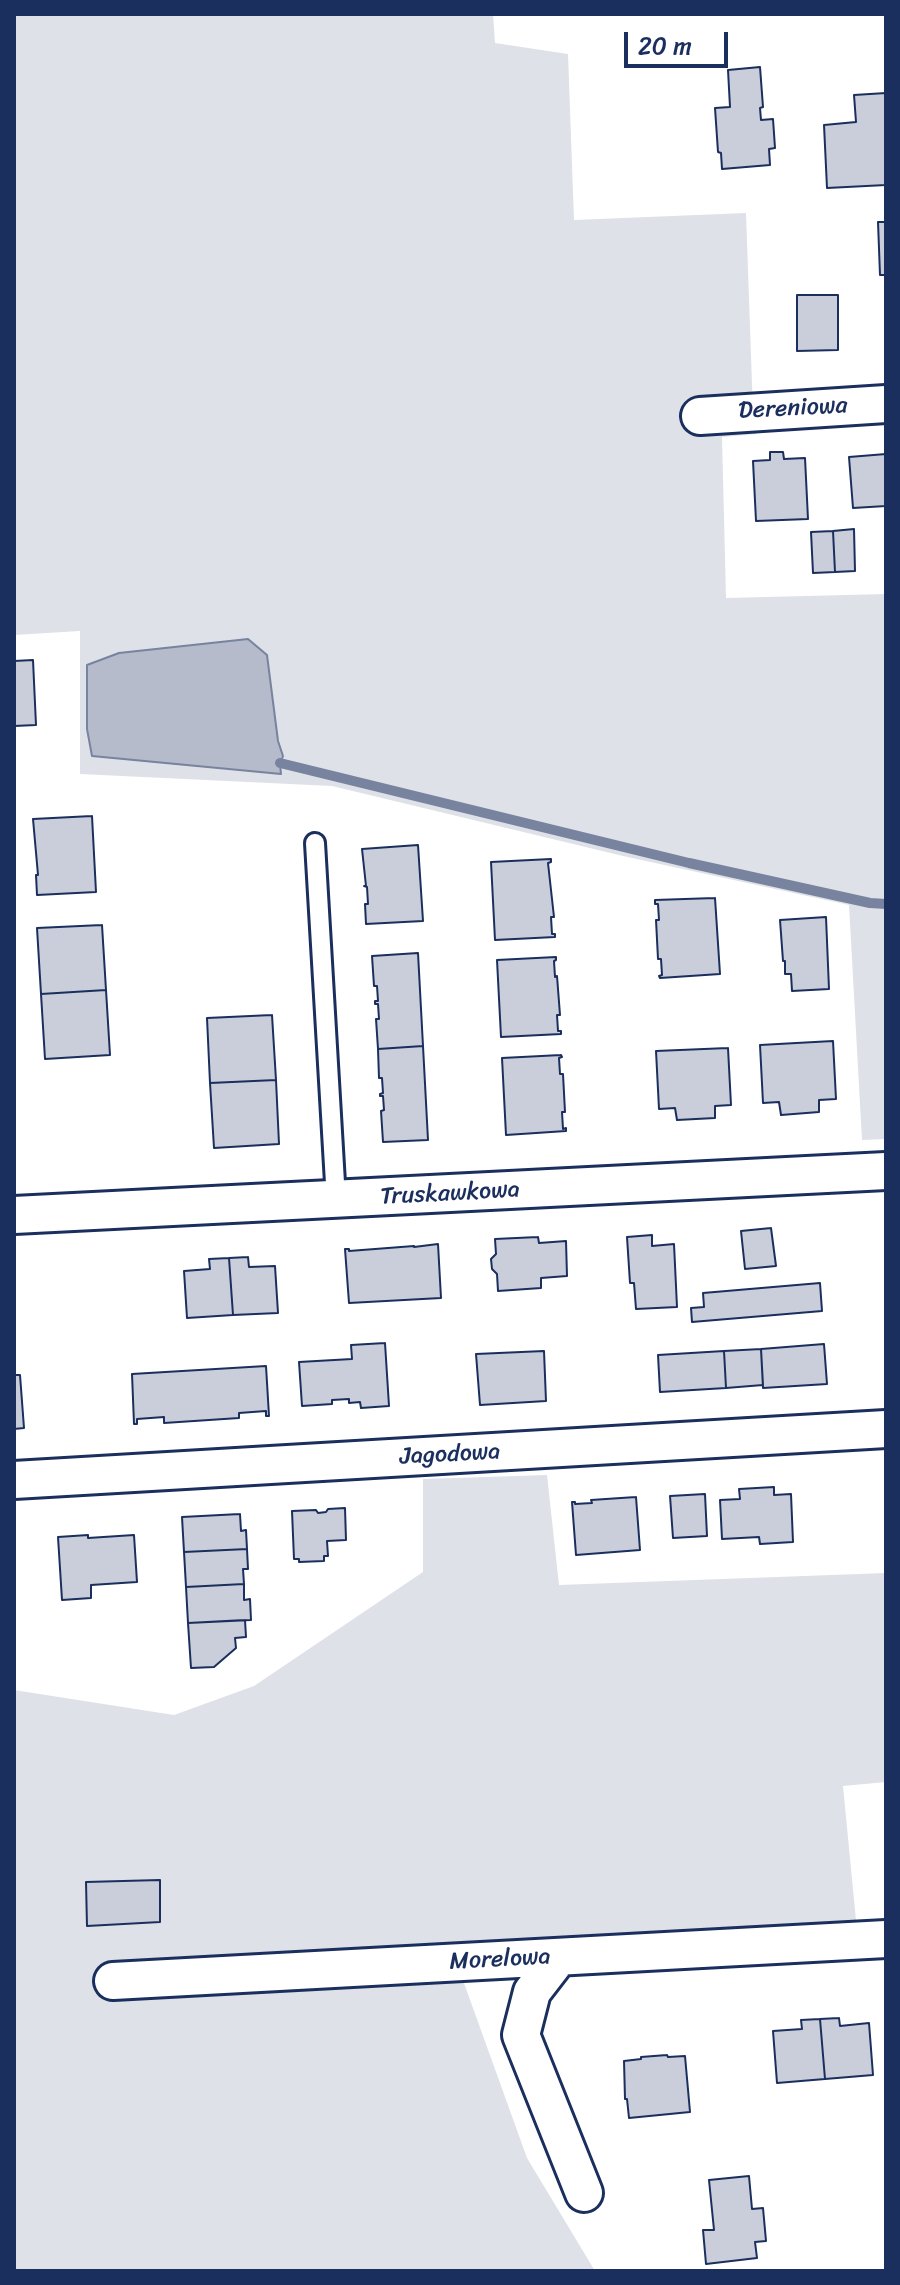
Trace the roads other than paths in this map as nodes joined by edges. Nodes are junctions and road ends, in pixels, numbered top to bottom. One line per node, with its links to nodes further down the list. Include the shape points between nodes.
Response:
1 (886, 404): 2 (street, Dereniowa)
2 (700, 416)
3 (315, 843): 5 (lane)
4 (886, 1171): 5 (street, Truskawkowa)
5 (336, 1200): 6 (street, Truskawkowa)
6 (14, 1215)
7 (886, 1429): 8 (street, Jagodowa)
8 (14, 1480)
9 (886, 1939): 10 (street, Morelowa)
10 (559, 1957): 11 (street, Morelowa); 12 (street, via 532,1992 521,2035)
11 (113, 1981)
12 (584, 2193)

